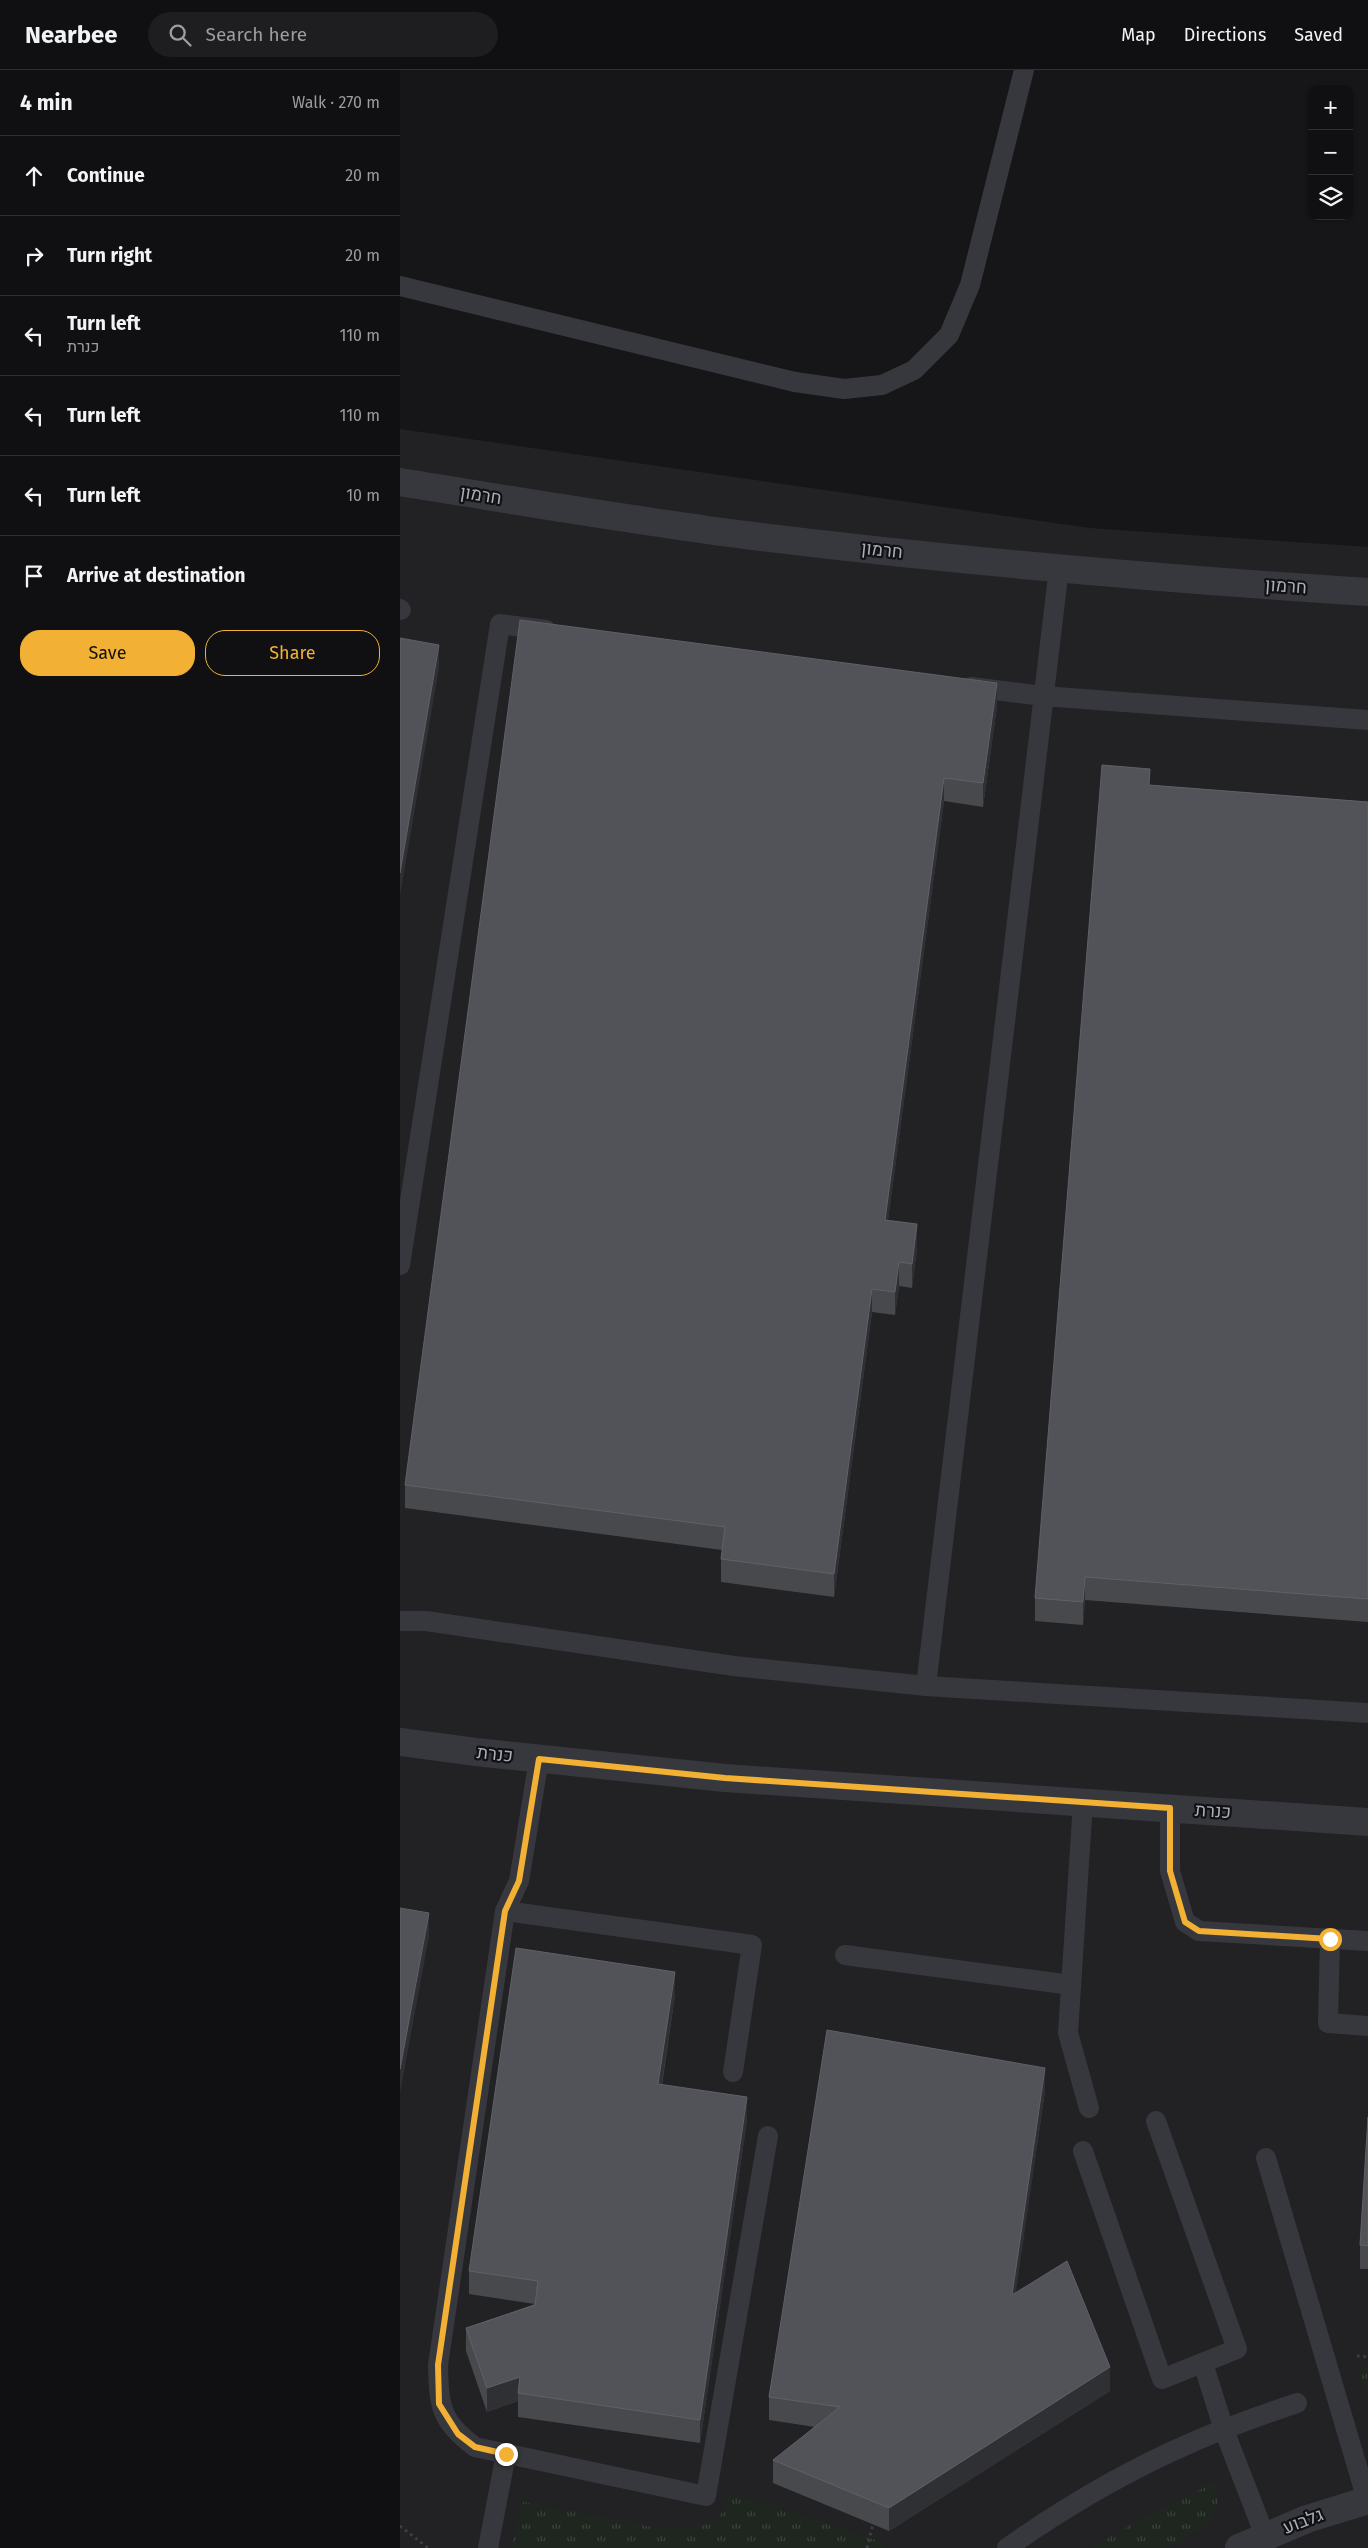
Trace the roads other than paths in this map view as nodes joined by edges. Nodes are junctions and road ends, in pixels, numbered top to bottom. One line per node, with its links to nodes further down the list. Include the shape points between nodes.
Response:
1 (1024, 70): 2 (lane, via 970,285 949,335 914,370 882,385 844,389 795,382)
2 (400, 286)
3 (400, 482): 4 (street, חרמון, via 753,536)
4 (1059, 568): 5 (street, חרמון); 8 (lane)
5 (1368, 592)
6 (569, 633): 10 (lane, via 500,624)
7 (954, 684): 8 (lane)
8 (1043, 696): 9 (lane); 12 (lane)
9 (1368, 720)
10 (400, 1265)
11 (400, 1621): 12 (lane, via 426,1620 734,1666)
12 (926, 1686): 13 (lane)
13 (1368, 1713)
14 (400, 1742): 15 (street, כנרת)
15 (539, 1759): 16 (street, כנרת, via 725,1778); 19 (lane, via 519,1881)
16 (1083, 1802): 17 (street, כנרת); 23 (lane)
17 (1170, 1808): 18 (street, כנרת); 20 (lane, via 1170,1871 1185,1922 1199,1931)
18 (1368, 1822)
19 (505, 1911): 25 (lane, via 752,1945); 34 (lane, via 438,2365 439,2404 458,2434 475,2447)
20 (1330, 1939): 21 (lane); 24 (lane, via 1328,2023)
21 (1368, 1941)
22 (845, 1955): 23 (lane)
23 (1071, 1985): 26 (lane, via 1068,2033)
24 (1368, 2026)
25 (733, 2072)
26 (1089, 2108)
27 (1156, 2121): 31 (lane, via 1237,2349)
28 (768, 2136): 34 (lane, via 706,2496)
29 (1082, 2151): 31 (lane, via 1162,2379)
30 (1266, 2158): 35 (lane)
31 (1203, 2363): 33 (lane)
32 (1297, 2402): 33 (lane)
33 (1224, 2430): 36 (lane); 38 (lane, via 1115,2480 1042,2523)
34 (506, 2454): 37 (lane)
35 (1368, 2500): 36 (street, גלבוע)
36 (1265, 2536): 39 (street, גלבוע)
37 (488, 2548)
38 (1007, 2548)
39 (1239, 2548)

